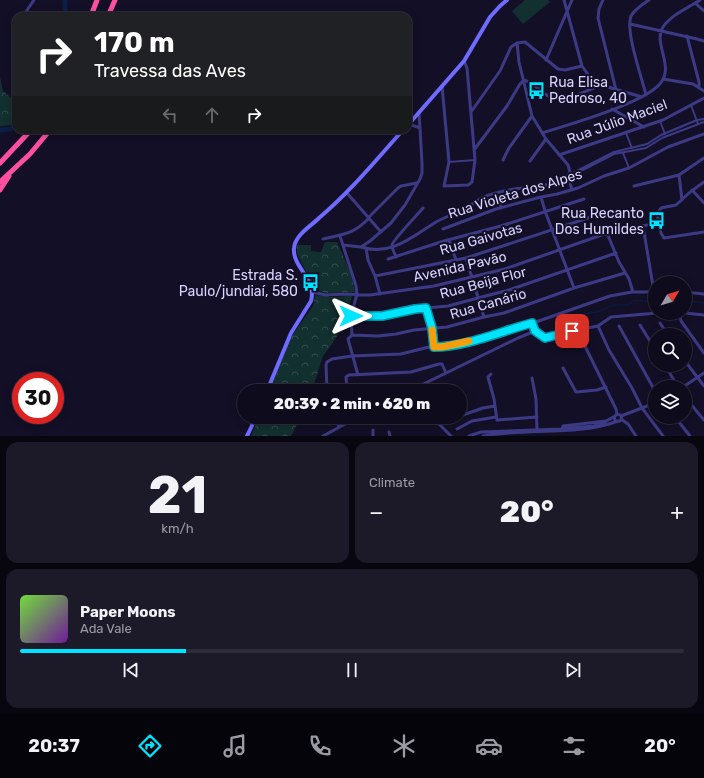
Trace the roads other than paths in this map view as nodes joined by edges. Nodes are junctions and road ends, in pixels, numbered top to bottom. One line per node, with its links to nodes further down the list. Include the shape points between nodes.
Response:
1 (34, 0): 12 (street)
2 (97, 0): 13 (highway)
3 (115, 0): 14 (highway)
4 (507, 0): 22 (main road, via 490,17)
5 (564, 0): 15 (street)
6 (572, 0): 15 (street)
7 (603, 0): 29 (street, via 598,18)
8 (650, 0): 16 (street, via 634,12)
9 (700, 0): 10 (street)
10 (696, 3): 11 (street); 17 (street, via 671,19)
11 (704, 10)
12 (26, 12)
13 (92, 12)
14 (110, 12)
15 (567, 12): 21 (street); 23 (street)
16 (630, 24): 17 (street); 31 (street, via 631,38)
17 (661, 31): 18 (street); 24 (street, via 660,40 666,62)
18 (687, 36): 19 (street); 28 (street)
19 (704, 41)
20 (517, 43): 21 (street, via 526,42); 25 (street); 37 (street, via 509,50 498,75)
21 (546, 60): 23 (street, via 560,70)
22 (464, 62): 27 (main road); 37 (street, via 467,68)
23 (582, 66): 26 (street, via 593,81)
24 (663, 79): 28 (street); 31 (street)
25 (524, 80): 26 (street, via 550,97 561,99); 38 (street); 56 (street, via 508,106)
26 (601, 85): 29 (street)
27 (442, 86): 36 (main road); 65 (street)
28 (698, 87): 30 (street)
29 (616, 90): 32 (street)
30 (704, 91)
31 (646, 95): 32 (street)
32 (642, 97): 35 (street)
33 (704, 98): 34 (street, Rua Júlio Maciel)
34 (691, 106): 41 (street, Rua Júlio Maciel); 42 (street)
35 (612, 109): 44 (street); 46 (street)
36 (419, 112): 39 (main road); 45 (street)
37 (470, 112): 56 (street)
38 (532, 116): 46 (street); 63 (street)
39 (412, 120)
40 (704, 120): 42 (street)
41 (660, 121): 44 (street, Rua Júlio Maciel); 51 (street)
42 (697, 122): 51 (street); 54 (street)
43 (412, 125): 45 (street)
44 (644, 127): 47 (street, Rua Júlio Maciel)
45 (420, 128): 75 (street, via 422,167)
46 (542, 133): 53 (street)
47 (626, 133): 55 (street); 59 (street, Rua Júlio Maciel)
48 (28, 134): 66 (highway)
49 (47, 134): 68 (highway)
50 (400, 134): 80 (main road)
51 (665, 134): 54 (street)
52 (704, 134): 67 (street, Rua Violeta dos Alpes, via 668,147)
53 (546, 139): 59 (street); 64 (street)
54 (655, 141): 55 (street); 57 (street, via 646,148)
55 (632, 148): 57 (street)
56 (474, 150): 62 (street)
57 (628, 150): 58 (street); 60 (street, via 614,152)
58 (623, 153): 60 (street); 67 (street)
59 (559, 155): 70 (street, via 568,165)
60 (603, 158): 69 (street)
61 (704, 158): 71 (street)
62 (475, 160): 65 (street); 65 (street, via 470,184 444,186)
63 (502, 160)
64 (530, 161)
65 (448, 162)
66 (0, 163)
67 (629, 168): 78 (street, Rua Violeta dos Alpes)
68 (11, 172): 73 (highway); 77 (highway)
69 (573, 173): 70 (street); 72 (street)
70 (568, 176): 72 (street); 81 (street, via 556,183)
71 (679, 176): 76 (street); 84 (street)
72 (569, 181): 78 (street)
73 (0, 182)
74 (704, 182): 79 (street)
75 (417, 183): 90 (street, via 401,186); 95 (street, via 400,213)
76 (634, 186)
77 (0, 190)
78 (572, 190): 82 (street, Rua Violeta dos Alpes)
79 (692, 190): 84 (street); 85 (street)
80 (347, 193): 90 (street); 117 (main road, via 303,233 295,244 294,254)
81 (496, 193): 87 (street); 102 (street, via 483,197 469,207 436,222 411,240)
82 (540, 196): 87 (street, Rua Violeta dos Alpes); 88 (street)
83 (584, 199): 88 (street)
84 (682, 200): 91 (street, via 676,205 659,209)
85 (704, 203)
86 (423, 208): 102 (street, via 393,241)
87 (501, 208): 93 (street, Rua Violeta dos Alpes)
88 (545, 211): 94 (street); 100 (street)
89 (591, 216): 94 (street, Rua Gaivotas)
90 (368, 218): 95 (street); 98 (street, via 357,229)
91 (659, 223): 92 (street, Avenida Pavão); 96 (street, via 664,238)
92 (643, 226): 97 (street, Avenida Pavão); 114 (street)
93 (443, 228)
94 (552, 230): 105 (street); 108 (street, Rua Gaivotas)
95 (381, 232): 103 (street)
96 (704, 232)
97 (607, 233): 105 (street, Avenida Pavão); 106 (street)
98 (340, 236): 99 (street); 101 (street)
99 (323, 239)
100 (449, 240): 107 (street); 110 (street)
101 (343, 245): 103 (street); 121 (street)
102 (392, 246): 104 (street, via 376,250); 107 (street)
103 (361, 247): 104 (street)
104 (366, 248): 113 (street, via 368,260)
105 (559, 250): 111 (street); 115 (street, Avenida Pavão, via 505,269)
106 (616, 253): 111 (street, Rua Beija Flor); 112 (street)
107 (396, 257): 109 (street)
108 (466, 258): 110 (street, Rua Gaivotas); 115 (street)
109 (388, 259)
110 (456, 260): 113 (street, Rua Gaivotas)
111 (567, 270): 116 (street); 124 (street, Rua Beija Flor)
112 (625, 273): 116 (street, Rua Canário); 118 (street)
113 (376, 276): 122 (street)
114 (651, 276)
115 (472, 277): 122 (street, Avenida Pavão); 124 (street)
116 (574, 288): 129 (street, Rua Canário, via 504,313)
117 (312, 292): 121 (street, Avenida Pavão, via 326,295); 156 (main road, via 311,301 291,333)
118 (633, 292): 119 (street); 132 (street, via 610,296)
119 (648, 292)
120 (692, 293): 123 (street)
121 (357, 294): 122 (street, Avenida Pavão); 128 (street)
122 (380, 294)
123 (704, 294)
124 (478, 298): 125 (street, Rua Beija Flor, via 448,306); 129 (street)
125 (426, 308): 128 (street, Rua Beija Flor, via 382,316); 137 (street)
126 (648, 314): 135 (street, via 610,317)
127 (692, 314): 130 (street)
128 (351, 316): 141 (street)
129 (484, 316): 137 (street, Rua Canário, via 447,327)
130 (704, 316)
131 (681, 320): 144 (street)
132 (532, 323): 140 (street); 143 (street, via 457,344)
133 (660, 323): 138 (street)
134 (640, 325): 142 (street)
135 (598, 326): 139 (street); 165 (street)
136 (619, 326): 154 (street)
137 (432, 328): 141 (street, Rua Canário, via 378,336); 143 (street)
138 (663, 328)
139 (577, 330): 140 (street, via 545,338); 161 (street)
140 (535, 331): 148 (street)
141 (352, 335): 145 (street, via 348,339)
142 (648, 338)
143 (434, 347): 145 (street, via 401,354)
144 (704, 353)
145 (352, 356): 151 (street); 157 (street, via 327,362)
146 (563, 368): 161 (street, via 576,392)
147 (692, 371): 153 (street)
148 (446, 373): 151 (street, via 442,364 439,364 411,372); 159 (street)
149 (704, 373): 153 (street)
150 (491, 374): 163 (street, via 488,377)
151 (358, 375): 158 (street, via 346,377)
152 (532, 378): 169 (street)
153 (697, 378): 155 (street); 160 (street)
154 (649, 380)
155 (692, 381)
156 (270, 384)
157 (327, 384)
158 (346, 384)
159 (423, 384)
160 (704, 386)
161 (606, 387): 167 (street)
162 (692, 405): 171 (street)
163 (495, 406): 166 (street); 168 (street)
164 (648, 406): 165 (street)
165 (642, 408): 170 (street); 189 (street)
166 (467, 414)
167 (616, 415): 170 (street); 170 (street, via 615,420); 181 (street, via 594,426)
168 (496, 417): 169 (street, via 499,420); 178 (street, via 472,421)
169 (537, 417): 180 (street)
170 (620, 419): 181 (street, via 604,428); 188 (street, via 628,424)
171 (704, 420)
172 (253, 424): 182 (main road)
173 (338, 424): 177 (street)
174 (343, 424): 177 (street)
175 (439, 424): 185 (street)
176 (681, 424): 190 (street)
177 (339, 427): 183 (street)
178 (457, 429)
179 (373, 430): 184 (street)
180 (537, 430): 181 (street); 186 (street, via 481,432)
181 (562, 431): 187 (street)
182 (247, 436)
183 (323, 436)
184 (373, 436)
185 (450, 436)
186 (469, 436)
187 (483, 436)
188 (636, 436)
189 (663, 436)
190 (690, 436)

